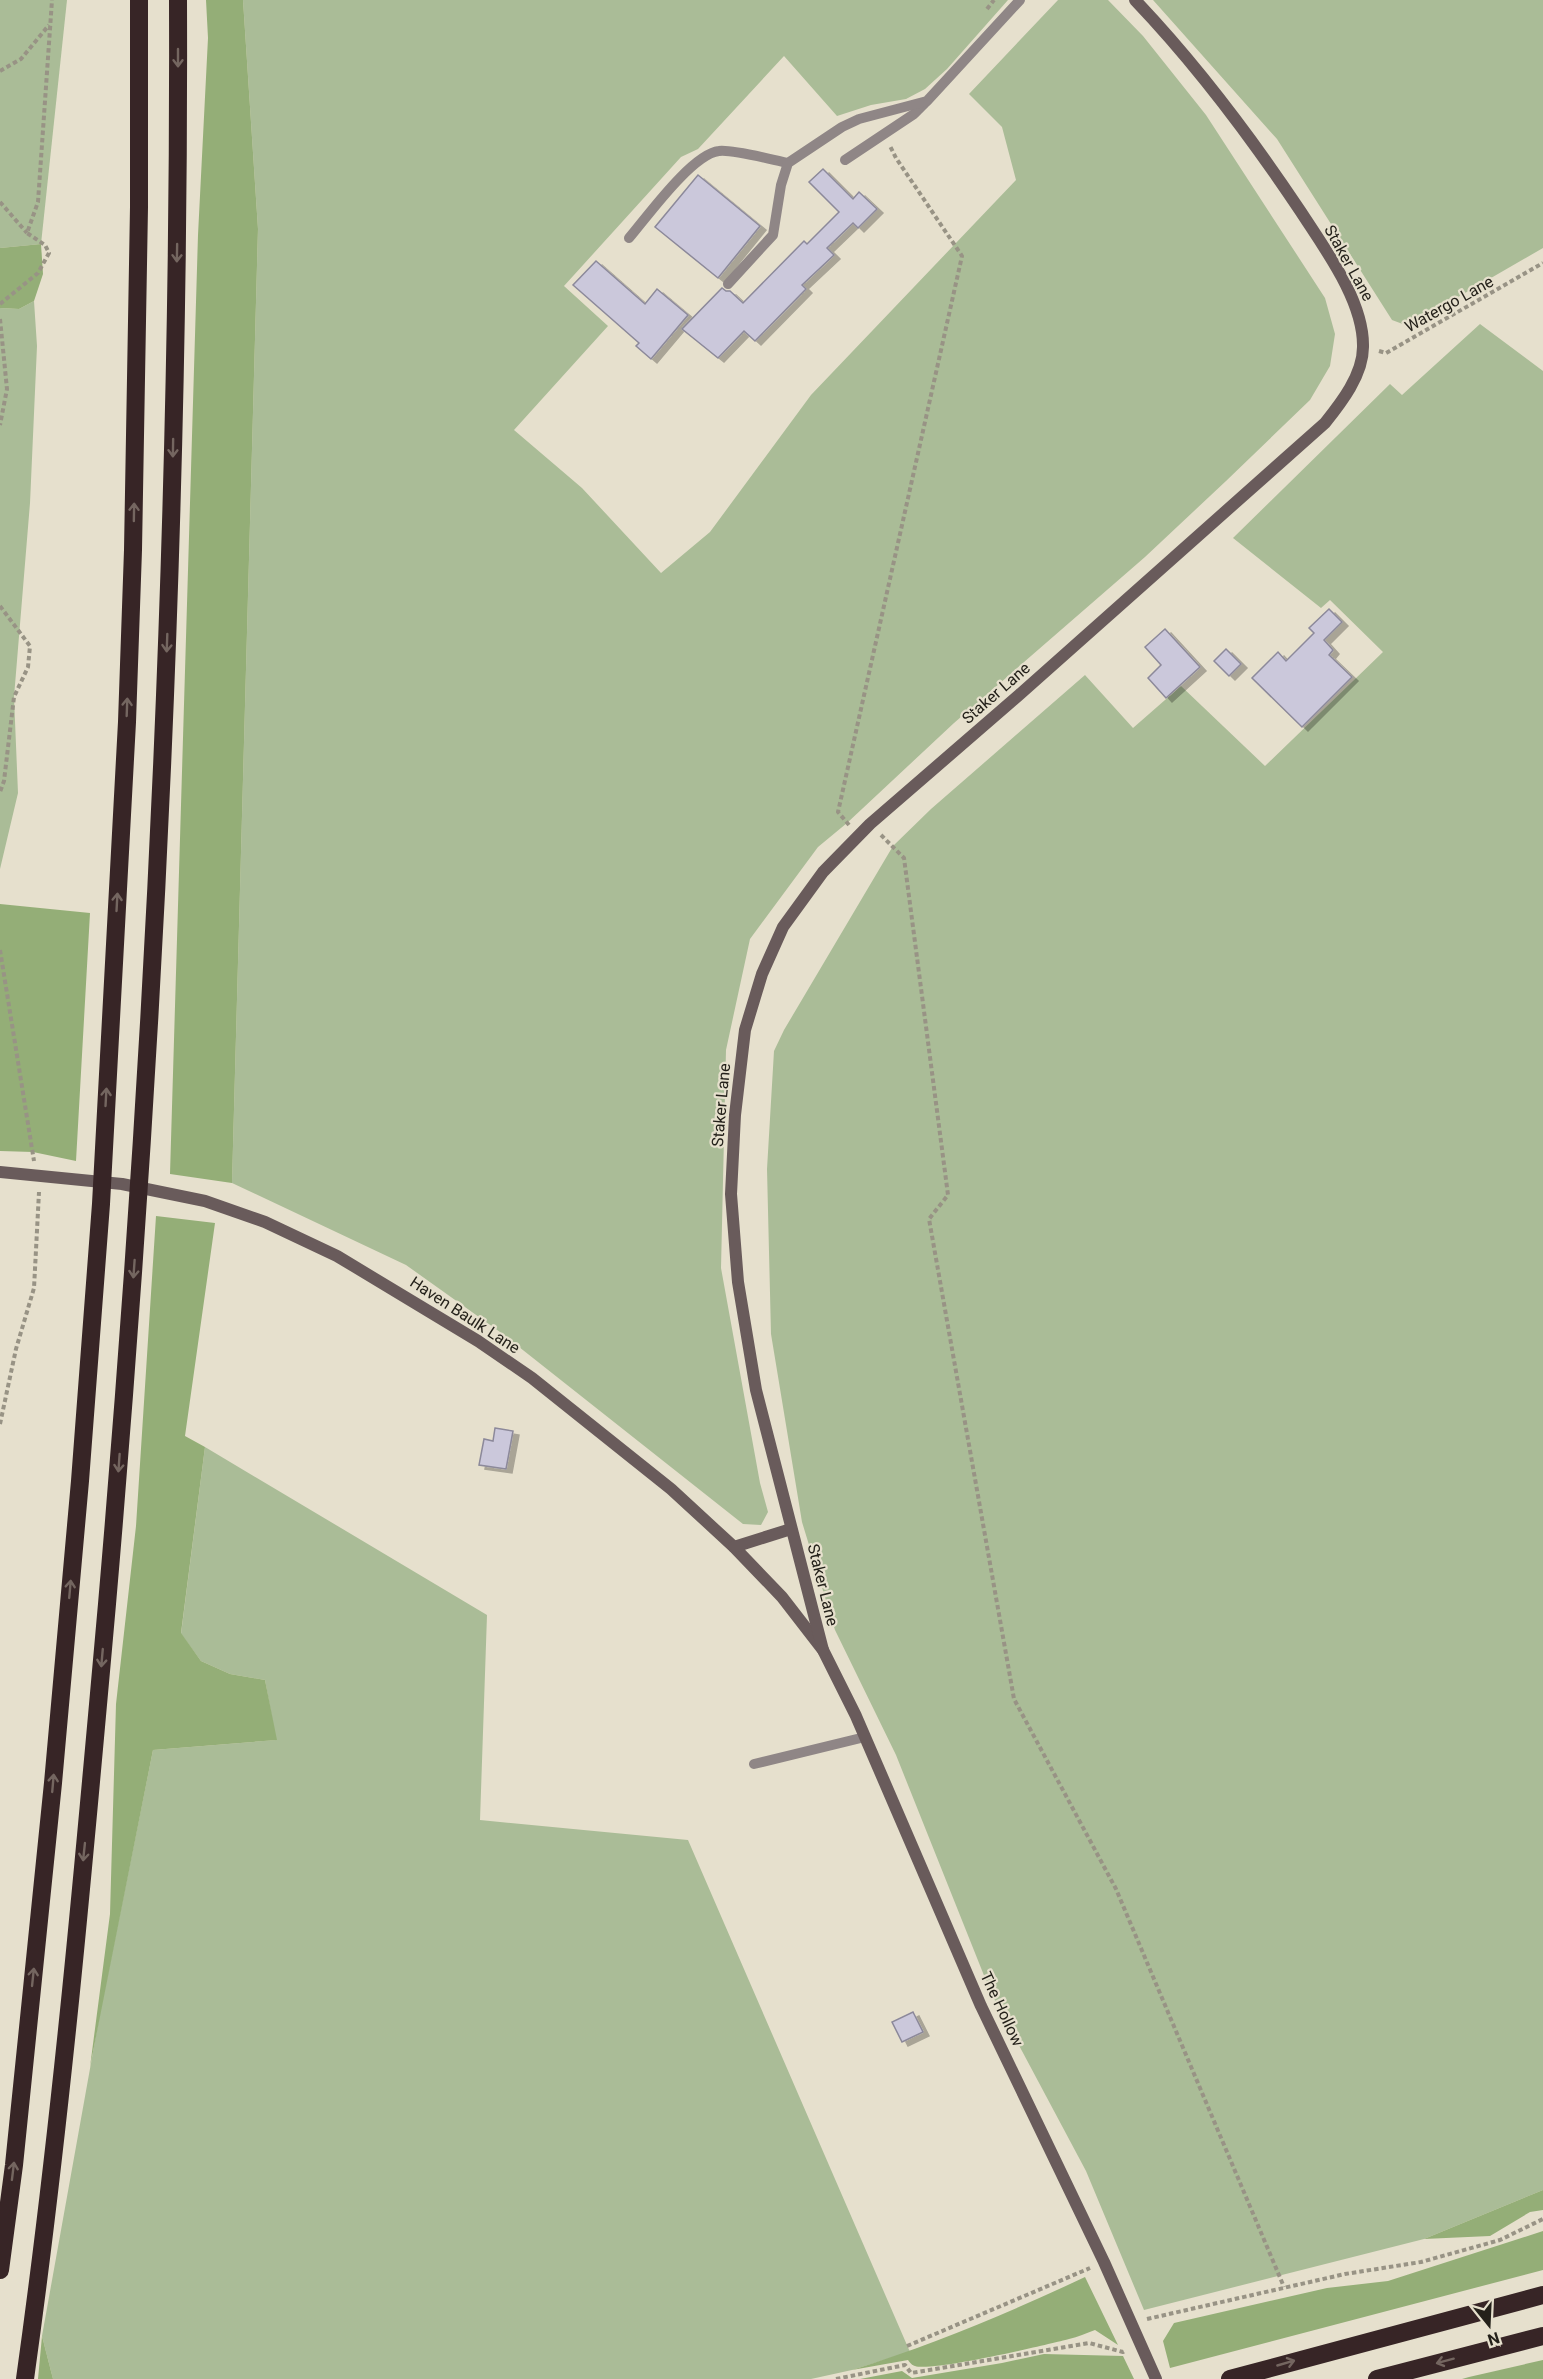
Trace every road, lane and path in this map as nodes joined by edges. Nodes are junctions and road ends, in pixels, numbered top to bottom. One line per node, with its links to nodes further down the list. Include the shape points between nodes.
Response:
1 (52, 0): 6 (path)
2 (139, 0): 36 (highway, one-way to 2, via 53,1783 101,1204 133,550)
3 (178, 0): 43 (highway, one-way to 43, via 173,479 139,1210 91,1784 43,2254)
4 (1020, 0): 8 (lane)
5 (1135, 0): 19 (street, Staker Lane, via 1166,32 1260,150 1302,214 1344,282 1361,320)
6 (49, 25): 7 (path, via 21,59); 13 (path, via 38,202)
7 (0, 70)
8 (927, 101): 9 (lane); 11 (lane, via 850,123)
9 (884, 135): 10 (lane); 24 (path, via 962,256 838,812)
10 (845, 160)
11 (788, 163): 14 (lane, via 719,151 704,156 685,172); 16 (lane, via 773,235)
12 (0, 202): 13 (path)
13 (27, 233): 17 (path, via 45,245 49,253 38,273)
14 (629, 238)
15 (1543, 263): 19 (path, Watergo Lane, via 1386,353)
16 (728, 284)
17 (0, 304)
18 (0, 319): 20 (path, via 7,389)
19 (1364, 349): 23 (street, Staker Lane, via 1342,401 1325,423)
20 (0, 425)
21 (0, 606): 22 (path, via 30,646 28,667 14,697)
22 (0, 792)
23 (870, 824): 24 (street, Staker Lane); 37 (path, via 904,858 948,1195 929,1219 1014,1699 1116,1889)
24 (858, 836): 29 (street, Staker Lane, via 823,872 783,927 762,974 745,1030 735,1115 731,1194 738,1282 756,1390)
25 (0, 950): 27 (path)
26 (0, 1172): 27 (street, Haven Baulk Lane)
27 (37, 1176): 28 (path, via 40,1197 34,1288); 30 (street, Haven Baulk Lane, via 122,1184 205,1201 265,1222 337,1256 532,1378 671,1489)
28 (0, 1424)
29 (791, 1528): 30 (street, Staker Lane); 31 (street, Staker Lane)
30 (734, 1547): 31 (street, Haven Baulk Lane, via 782,1597)
31 (823, 1650): 32 (street, The Hollow)
32 (865, 1737): 33 (lane); 35 (street, The Hollow, via 981,2006)
33 (754, 1764)
34 (1543, 2218): 37 (path, via 1500,2240 1421,2262)
35 (1104, 2262): 39 (street, The Hollow); 41 (path)
36 (0, 2270)
37 (1284, 2287): 39 (path)
38 (1543, 2295): 46 (highway, one-way to 38)
39 (1130, 2323): 42 (street, The Hollow)
40 (1543, 2336): 47 (highway, one-way to 47)
41 (907, 2346)
42 (1140, 2346): 44 (path, via 1123,2352 1089,2343 911,2373 905,2365); 45 (street, The Hollow)
43 (25, 2379)
44 (836, 2379)
45 (1156, 2379)
46 (1230, 2379)
47 (1377, 2379)

